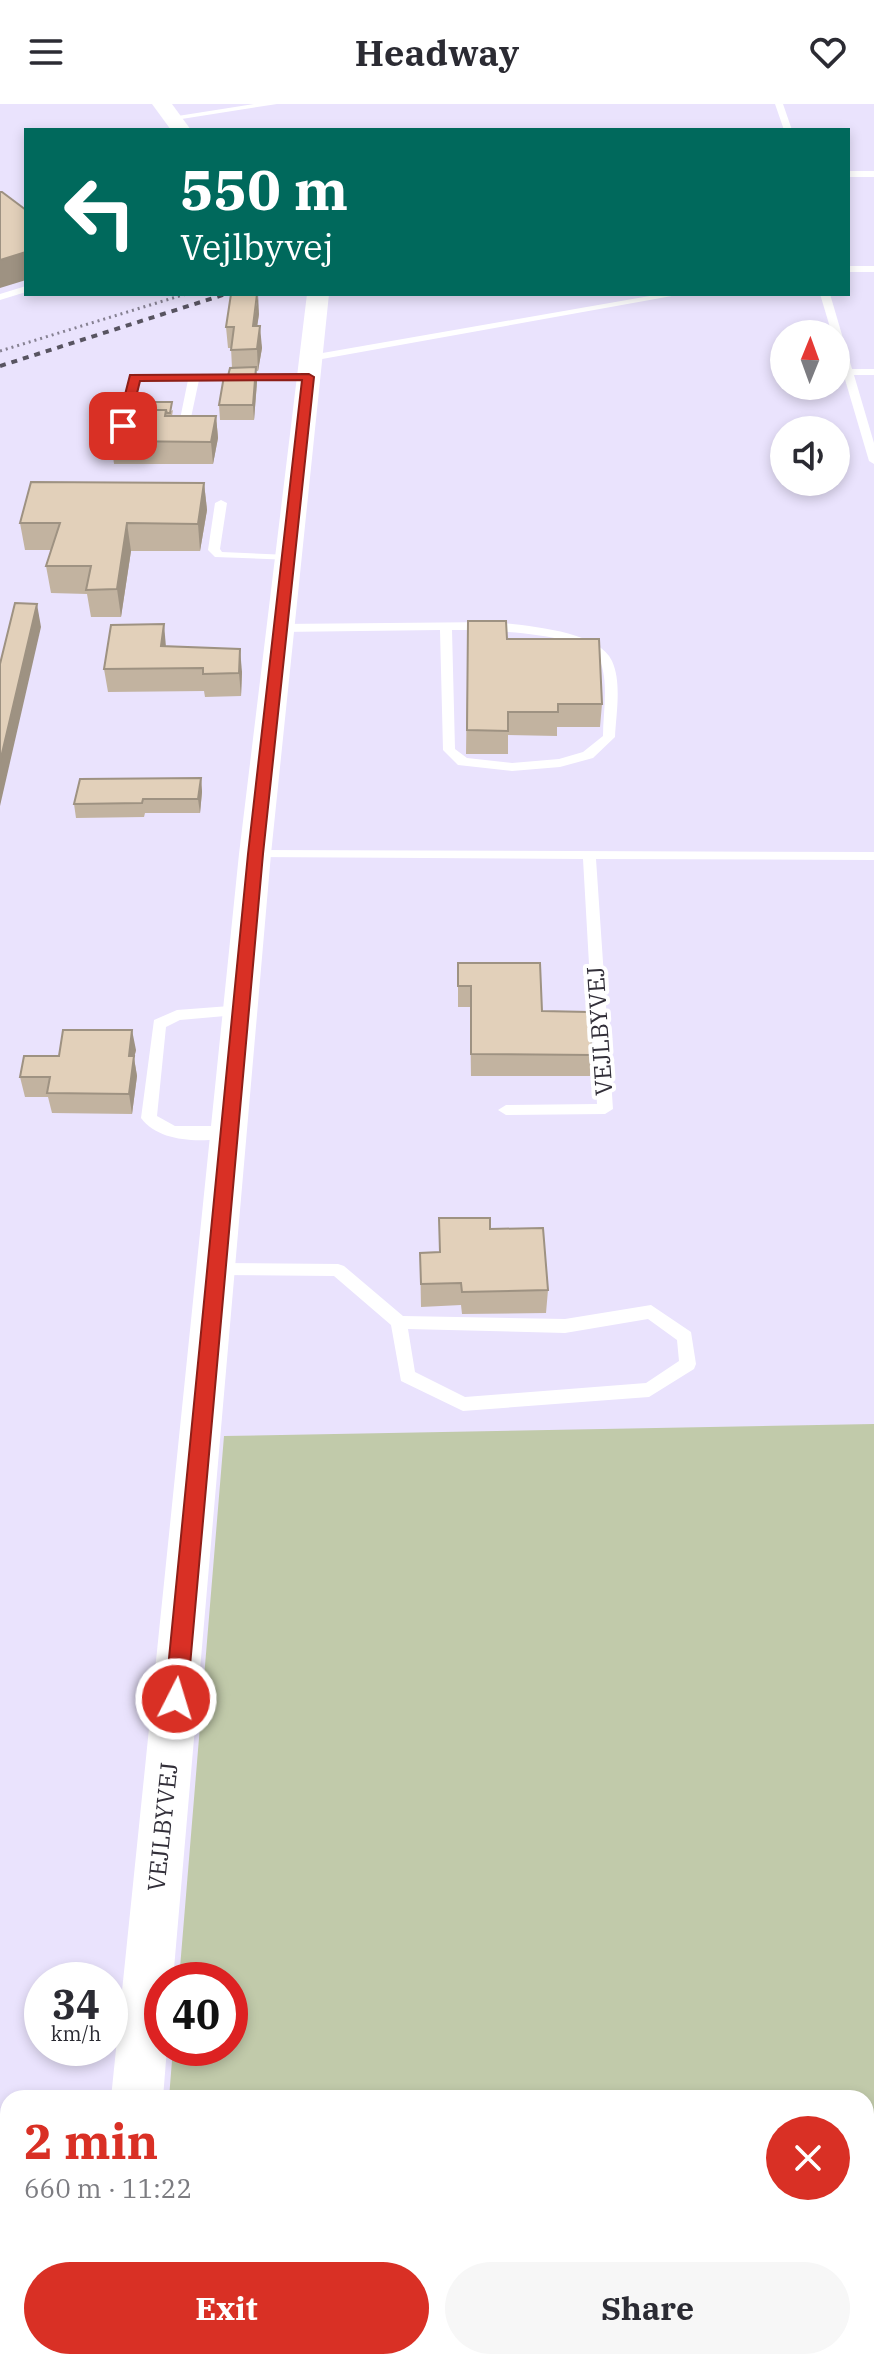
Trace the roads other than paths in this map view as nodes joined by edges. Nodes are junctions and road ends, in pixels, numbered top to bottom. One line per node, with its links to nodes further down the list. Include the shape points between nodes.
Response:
1 (273, 104): 3 (lane)
2 (779, 104): 4 (lane)
3 (171, 117)
4 (787, 128)
5 (850, 174): 6 (lane)
6 (874, 174)
7 (850, 269): 8 (lane)
8 (874, 269)
9 (24, 290): 13 (lane)
10 (318, 296): 15 (street, VEJLBYVEJ)
11 (668, 296): 15 (lane)
12 (826, 296): 14 (lane)
13 (0, 297)
14 (833, 320)
15 (310, 368): 18 (lane); 23 (street, VEJLBYVEJ)
16 (850, 372): 17 (lane); 21 (lane)
17 (874, 372)
18 (194, 377): 19 (lane, via 135,377 123,426); 20 (lane, via 184,427)
19 (154, 427)
20 (169, 427)
21 (874, 461)
22 (221, 503): 23 (lane, via 214,550 219,555)
23 (289, 558): 25 (street, VEJLBYVEJ)
24 (446, 627): 24 (lane, via 527,630 596,648 606,660 609,737 588,755 560,763 512,767 463,762 449,750); 25 (lane)
25 (281, 628): 26 (street, VEJLBYVEJ)
26 (255, 854): 27 (lane); 29 (street, VEJLBYVEJ)
27 (589, 855): 28 (lane); 30 (lane, VEJLBYVEJ, via 605,1109)
28 (874, 856)
29 (243, 1010): 31 (street, VEJLBYVEJ); 31 (lane, via 177,1015 159,1024 149,1118 170,1132)
30 (506, 1110)
31 (231, 1132): 32 (street, VEJLBYVEJ)
32 (217, 1269): 33 (lane, via 338,1270); 34 (street, VEJLBYVEJ)
33 (399, 1322): 33 (lane, via 565,1326 651,1312 685,1337 688,1364 649,1390 463,1404 407,1376)
34 (138, 2090)

